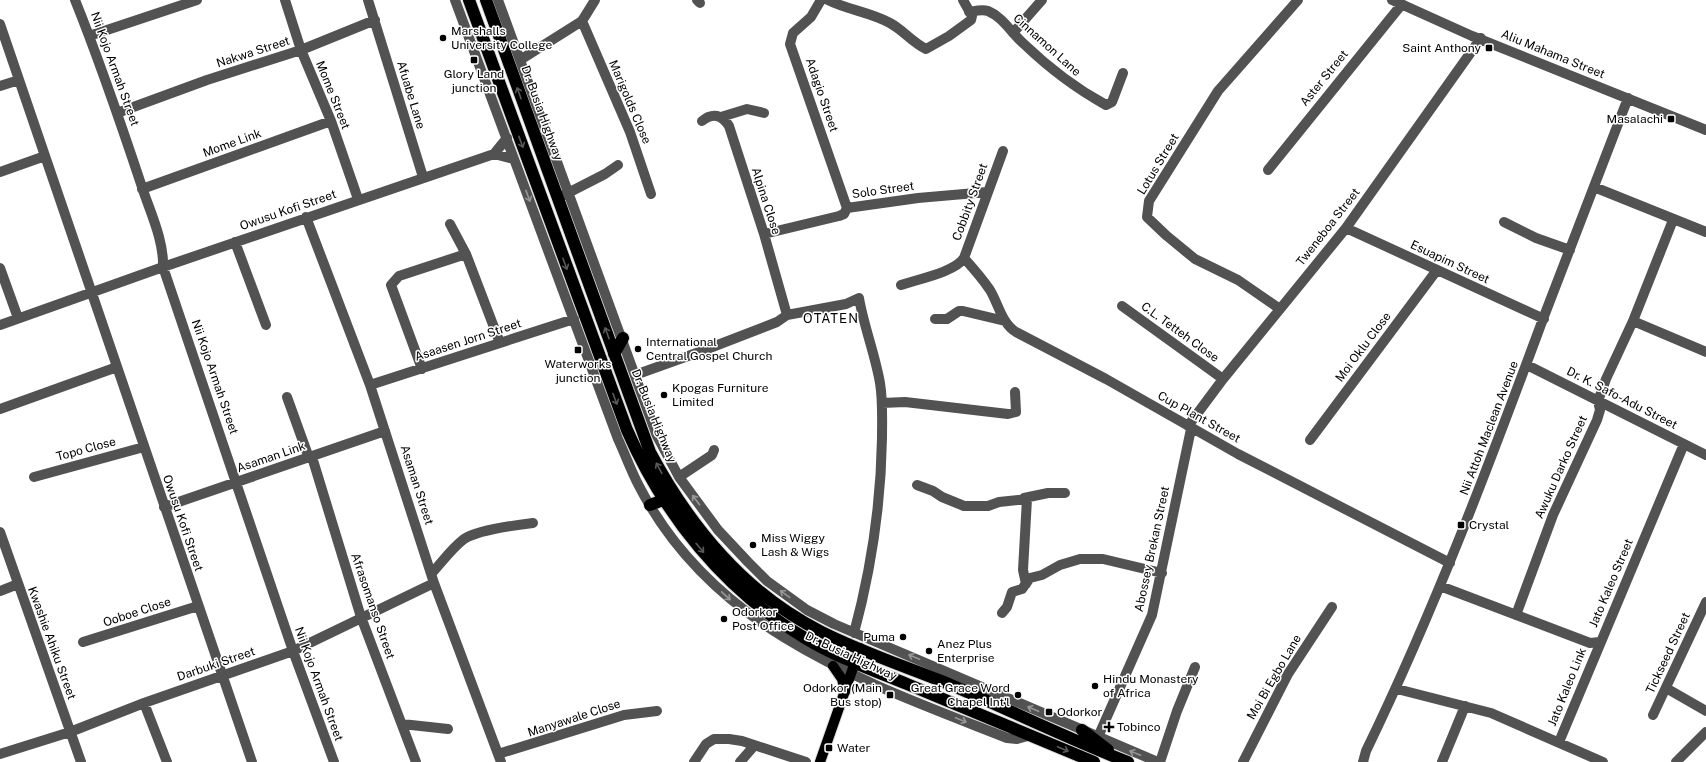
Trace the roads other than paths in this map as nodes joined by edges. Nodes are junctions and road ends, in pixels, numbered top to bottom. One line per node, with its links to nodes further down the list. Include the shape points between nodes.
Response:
1 (75, 0): 21 (street, Nii Kojo Armah Street)
2 (197, 0): 21 (street)
3 (285, 0): 23 (street, Mome Street)
4 (368, 0): 17 (street)
5 (455, 0): 37 (street, Dr. Busia Highway)
6 (469, 0): 33 (highway, Dr. Busia Highway)
7 (486, 0): 31 (highway, Dr. Busia Highway, one-way to 7)
8 (498, 0): 24 (street, Dr. Busia Highway)
9 (595, 0): 18 (street)
10 (821, 0): 53 (street, Adagio Street, via 811,17 793,33 790,44)
11 (963, 0): 16 (street)
12 (1042, 0): 20 (street)
13 (1298, 0): 71 (street, Lotus Street, via 1218,91 1150,201 1147,217 1195,259 1238,280)
14 (835, 1): 16 (street, via 891,23 926,48 971,20)
15 (1397, 2): 22 (street, Aliu Mahama Street); 43 (street, Aster Street)
16 (969, 12): 20 (street, Cinnamon Lane, via 988,11)
17 (375, 20): 23 (street, Nakwa Street); 45 (street, Afuabe Lane)
18 (582, 21): 24 (street); 50 (street, Marigolds Close, via 630,132)
19 (0, 24): 26 (street, Owusu Kofi Street)
20 (1014, 33): 25 (street, Cinnamon Lane, via 1061,78 1106,105 1112,102)
21 (89, 36): 29 (street, Nii Kojo Armah Street)
22 (1481, 38): 28 (street, Aliu Mahama Street); 58 (street, Tweneboa Street)
23 (301, 50): 29 (street, Nakwa Street, via 207,80); 34 (street, Mome Street)
24 (520, 60): 49 (street, Dr. Busia Highway)
25 (1123, 73)
26 (19, 80): 27 (street); 40 (street, Owusu Kofi Street)
27 (0, 86)
28 (1628, 98): 36 (street, Aliu Mahama Street); 46 (street, Nii Attoh Maclean Avenue)
29 (118, 113): 47 (street, Nii Kojo Armah Street)
30 (764, 113): 32 (street, via 748,110)
31 (527, 114): 33 (highway, via 518,111 513,114); 51 (highway, Dr. Busia Highway)
32 (721, 117): 35 (street, via 716,115); 60 (street, Alpina Close, via 732,132)
33 (513, 120): 110 (highway, Dr. Busia Highway, one-way to 110, via 624,423)
34 (331, 121): 47 (street, Mome Link); 52 (street, Mome Street)
35 (702, 121)
36 (1706, 130)
37 (507, 138): 39 (street); 41 (street, Dr. Busia Highway)
38 (1003, 151): 48 (street, Cobbity Street)
39 (494, 154): 41 (street); 45 (street, Owusu Kofi Street)
40 (45, 156): 44 (street); 69 (street, Owusu Kofi Street)
41 (514, 159): 74 (street, Dr. Busia Highway, one-way to 74)
42 (618, 165): 49 (street)
43 (1268, 170)
44 (0, 172)
45 (423, 177): 52 (street, Owusu Kofi Street)
46 (1594, 187): 55 (street); 62 (street, Nii Attoh Maclean Avenue)
47 (142, 189): 65 (street, Nii Kojo Armah Street, via 164,259)
48 (987, 192): 53 (street, Solo Street); 64 (street, Cobbity Street)
49 (569, 193): 51 (street); 81 (street, Dr. Busia Highway)
50 (651, 194)
51 (558, 198): 84 (highway, Dr. Busia Highway, one-way to 51)
52 (358, 200): 54 (street, Owusu Kofi Street)
53 (847, 208): 60 (street, Solo Street, via 844,214 839,216)
54 (306, 217): 61 (street, Owusu Kofi Street); 90 (street, Asaman Street)
55 (1674, 220): 59 (street); 77 (street, Awuku Darko Street)
56 (1504, 222): 62 (street, via 1536,238)
57 (450, 224): 63 (street)
58 (1346, 228): 67 (street, Esuapim Street); 71 (street, Tweneboa Street)
59 (1706, 232)
60 (764, 234): 72 (street, Alpina Close)
61 (235, 242): 65 (street, Owusu Kofi Street); 80 (street)
62 (1570, 250): 76 (street, Nii Attoh Maclean Avenue)
63 (466, 254): 82 (street); 87 (street, via 399,276 391,285)
64 (964, 258): 68 (street, via 954,267); 78 (street, Cobbity Street, via 990,290)
65 (163, 266): 69 (street, Owusu Kofi Street); 106 (street, Nii Kojo Armah Street)
66 (0, 268): 73 (street)
67 (1436, 270): 76 (street, Esuapim Street); 98 (street, Moi Oklu Close)
68 (901, 285)
69 (92, 291): 73 (street, Owusu Kofi Street); 86 (street, Owusu Kofi Street)
70 (1122, 306): 89 (street, C.L. Tetteh Close)
71 (1280, 309): 89 (street, Tweneboa Street)
72 (787, 315): 88 (street, via 777,322); 94 (street, via 846,304 858,298 873,348)
73 (18, 318): 79 (street, Owusu Kofi Street)
74 (574, 319): 82 (street, Asaasen Jorn Street); 111 (street, Dr. Busia Highway, via 618,439)
75 (935, 319): 78 (street, Cup Plant Street, via 947,319 963,311)
76 (1544, 319): 85 (street, Nii Attoh Maclean Avenue)
77 (1633, 321): 83 (street); 93 (street, Awuku Darko Street)
78 (1005, 322): 96 (street, Cup Plant Street, via 1016,332 1106,379)
79 (0, 325)
80 (266, 325)
81 (623, 338): 84 (highway); 88 (street, Dr. Busia Highway)
82 (500, 343): 87 (street, Asaasen Jorn Street)
83 (1706, 352)
84 (614, 354): 132 (highway, Dr. Busia Highway, one-way to 84, via 821,632 785,610 752,586 709,543 682,506 650,452)
85 (1527, 365): 93 (street, Dr. K. Safo-Adu Street); 115 (street, Nii Attoh Maclean Avenue)
86 (118, 367): 95 (street); 100 (street, Owusu Kofi Street)
87 (422, 369): 90 (street, Asaasen Jorn Street)
88 (634, 375): 105 (street, Dr. Busia Highway, via 657,436)
89 (1223, 379): 96 (street, Tweneboa Street)
90 (370, 385): 97 (street, Asaman Street)
91 (1015, 392): 94 (street, via 1016,412 1008,414 905,402)
92 (287, 397): 103 (street, Afrasomanso Street)
93 (1598, 401): 99 (street, Dr. K. Safo-Adu Street); 126 (street, Awuku Darko Street, via 1600,410 1597,420 1553,516)
94 (882, 403): 129 (street, via 880,493 862,601)
95 (0, 409)
96 (1190, 428): 115 (street, Cup Plant Street); 116 (street, Abossey Brekan Street)
97 (385, 431): 103 (street, Asaman Link); 117 (street, Asaman Street)
98 (1310, 440)
99 (1684, 444): 102 (street, Dr. K. Safo-Adu Street); 131 (street, Jato Kaleo Street)
100 (144, 447): 104 (street, Topo Close); 112 (street, Owusu Kofi Street)
101 (714, 450): 105 (street, via 712,455)
102 (1706, 455)
103 (310, 458): 106 (street, Asaman Link); 127 (street, Afrasomanso Street)
104 (34, 476)
105 (679, 477): 129 (street, Dr. Busia Highway, one-way to 105, via 806,610 767,581 718,530)
106 (237, 482): 112 (street, Asaman Link); 133 (street, Nii Kojo Armah Street)
107 (917, 486): 109 (street, via 964,506 988,506)
108 (1065, 493): 109 (street, via 1048,493)
109 (1024, 498): 119 (street, via 1028,502 1023,570)
110 (663, 500): 111 (highway); 128 (highway, Dr. Busia Highway, one-way to 128, via 684,529 726,576 757,605)
111 (650, 505): 135 (street, Dr. Busia Highway, one-way to 135, via 691,561 730,599 767,628)
112 (164, 506): 123 (street, Owusu Kofi Street)
113 (534, 523): 117 (street, via 510,526 464,539)
114 (0, 532): 118 (street, Kwashie Ahiku Street)
115 (1450, 563): 120 (street, Nii Attoh Maclean Avenue)
116 (1162, 572): 119 (street, via 1103,559 1084,558 1030,578); 155 (street, Abossey Brekan Street, via 1152,615)
117 (433, 578): 127 (street, Darbuki Street); 158 (street, Asaman Street)
118 (18, 584): 121 (street); 151 (street, Kwashie Ahiku Street)
119 (1026, 584): 125 (street, via 1022,589 1012,592 1007,607)
120 (1440, 586): 126 (street, Jato Kaleo Street); 139 (street, Nii Attoh Maclean Avenue)
121 (0, 591)
122 (1706, 602): 140 (street, Tickseed Street)
123 (198, 606): 130 (street, Ooboe Close); 138 (street, Owusu Kofi Street)
124 (1332, 607): 171 (street, Moi Bi Egbo Lane, via 1288,674)
125 (1002, 612)
126 (1516, 615): 131 (street, Jato Kaleo Street, via 1590,643)
127 (361, 617): 133 (street, Darbuki Street); 148 (street, Afrasomanso Street)
128 (789, 628): 132 (highway, via 846,652); 134 (highway, Dr. Busia Highway, via 823,648)
129 (854, 633): 150 (street, Dr. Busia Highway, one-way to 129)
130 (83, 642)
131 (1600, 642): 154 (street, Jato Kaleo Link)
132 (860, 648): 134 (main road); 142 (highway, Dr. Busia Highway)
133 (293, 651): 138 (street, Darbuki Street); 162 (street, Nii Kojo Armah Street)
134 (856, 662): 137 (main road); 142 (highway, via 875,664 958,699); 153 (highway, Dr. Busia Highway)
135 (833, 666): 137 (street, Dr. Busia Highway); 141 (main road, via 842,679)
136 (1195, 667): 170 (street, via 1176,711)
137 (851, 675): 141 (main road); 153 (street, Dr. Busia Highway, one-way to 153, via 1007,738)
138 (223, 676): 143 (street, Darbuki Street); 161 (street, Owusu Kofi Street)
139 (1396, 688): 144 (street); 172 (street, Nii Attoh Maclean Avenue)
140 (1666, 688): 146 (street); 147 (street, Tickseed Street)
141 (845, 692): 167 (main road)
142 (984, 700): 155 (highway, Dr. Busia Highway)
143 (144, 703): 151 (street, Darbuki Street); 160 (street)
144 (1465, 706): 154 (street, via 1516,723); 173 (street)
145 (657, 711): 158 (street, Manyawale Close, via 624,715)
146 (1706, 711)
147 (1653, 715)
148 (402, 724): 149 (street); 163 (street, Afrasomanso Street)
149 (448, 729)
150 (1082, 730): 155 (highway)
151 (70, 732): 157 (street, Darbuki Street); 159 (street, Kwashie Ahiku Street)
152 (1706, 732): 175 (street)
153 (1032, 736): 168 (highway, Dr. Busia Highway, one-way to 168)
154 (1559, 742): 174 (street)
155 (1100, 743): 169 (highway, via 1114,757); 170 (street, one-way to 155)
156 (754, 746): 164 (street, via 729,739 714,739 706,744); 165 (street); 166 (street)
157 (0, 754)
158 (500, 758)
159 (81, 762)
160 (168, 762)
161 (252, 762)
162 (334, 762)
163 (416, 762)
164 (694, 762)
165 (740, 762)
166 (806, 762)
167 (820, 762)
168 (1094, 762)
169 (1128, 762)
170 (1159, 762)
171 (1243, 762)
172 (1363, 762)
173 (1442, 762)
174 (1603, 762)
175 (1676, 762)

